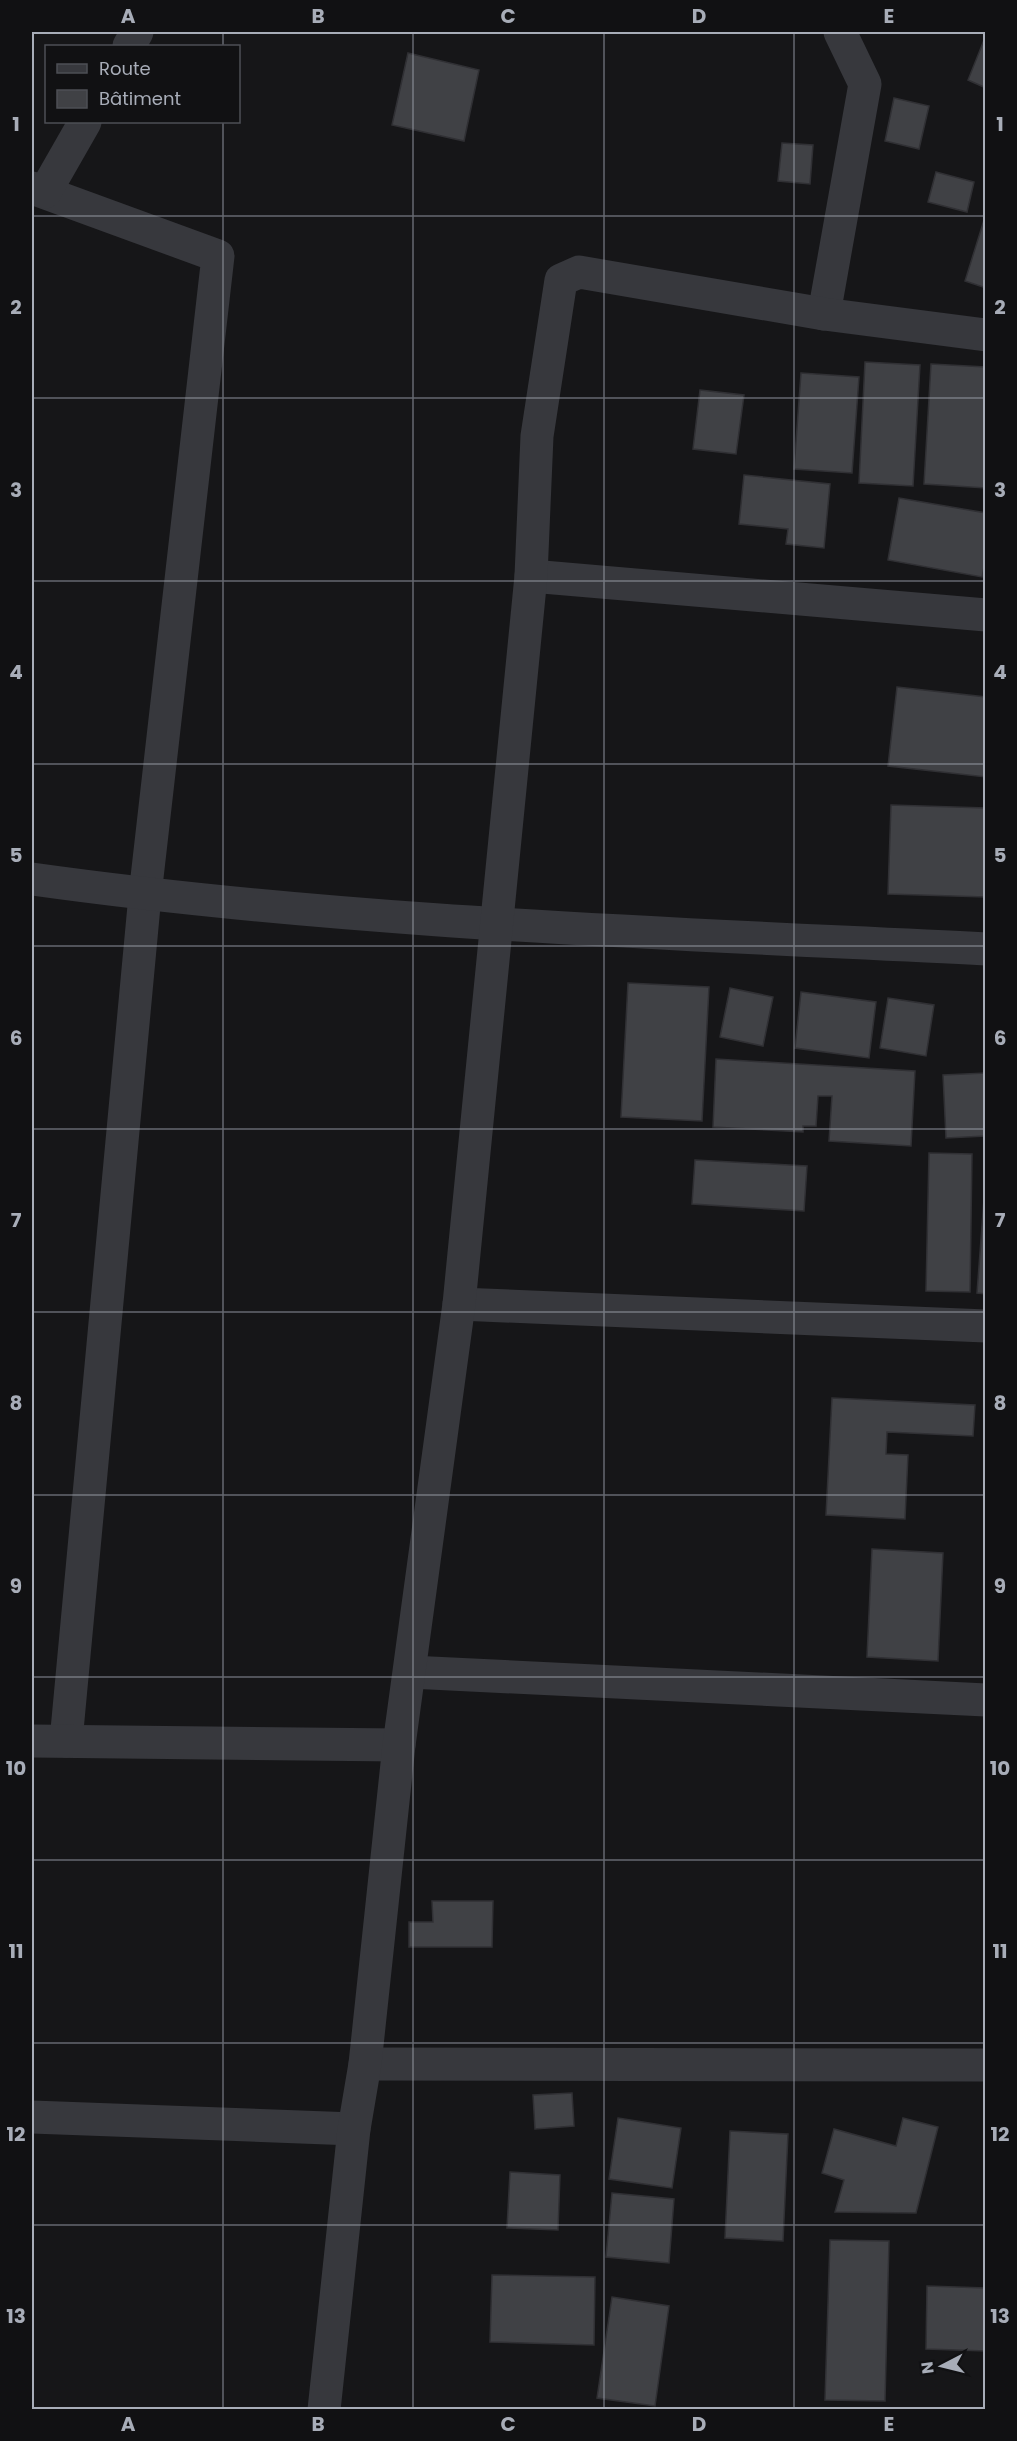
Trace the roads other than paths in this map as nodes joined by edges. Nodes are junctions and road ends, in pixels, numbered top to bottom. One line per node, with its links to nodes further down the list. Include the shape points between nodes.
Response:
1 (840, 32): 4 (street, via 865,84)
2 (85, 123): 3 (street)
3 (38, 190): 9 (street, via 218,256)
4 (824, 314): 5 (street); 6 (street, via 579,272 561,280 537,436)
5 (986, 335)
6 (531, 576): 7 (street); 10 (street)
7 (986, 615)
8 (32, 879): 9 (street)
9 (145, 895): 10 (street); 17 (street)
10 (496, 924): 11 (street); 12 (street)
11 (986, 949)
12 (459, 1304): 13 (street); 14 (street)
13 (986, 1326)
14 (410, 1672): 15 (street); 18 (street)
15 (986, 1700)
16 (32, 1741): 17 (street)
17 (66, 1741): 18 (street)
18 (399, 1745): 19 (street)
19 (365, 2064): 20 (street); 22 (street)
20 (986, 2065)
21 (32, 2117): 22 (street)
22 (354, 2129): 23 (street)
23 (324, 2409)

